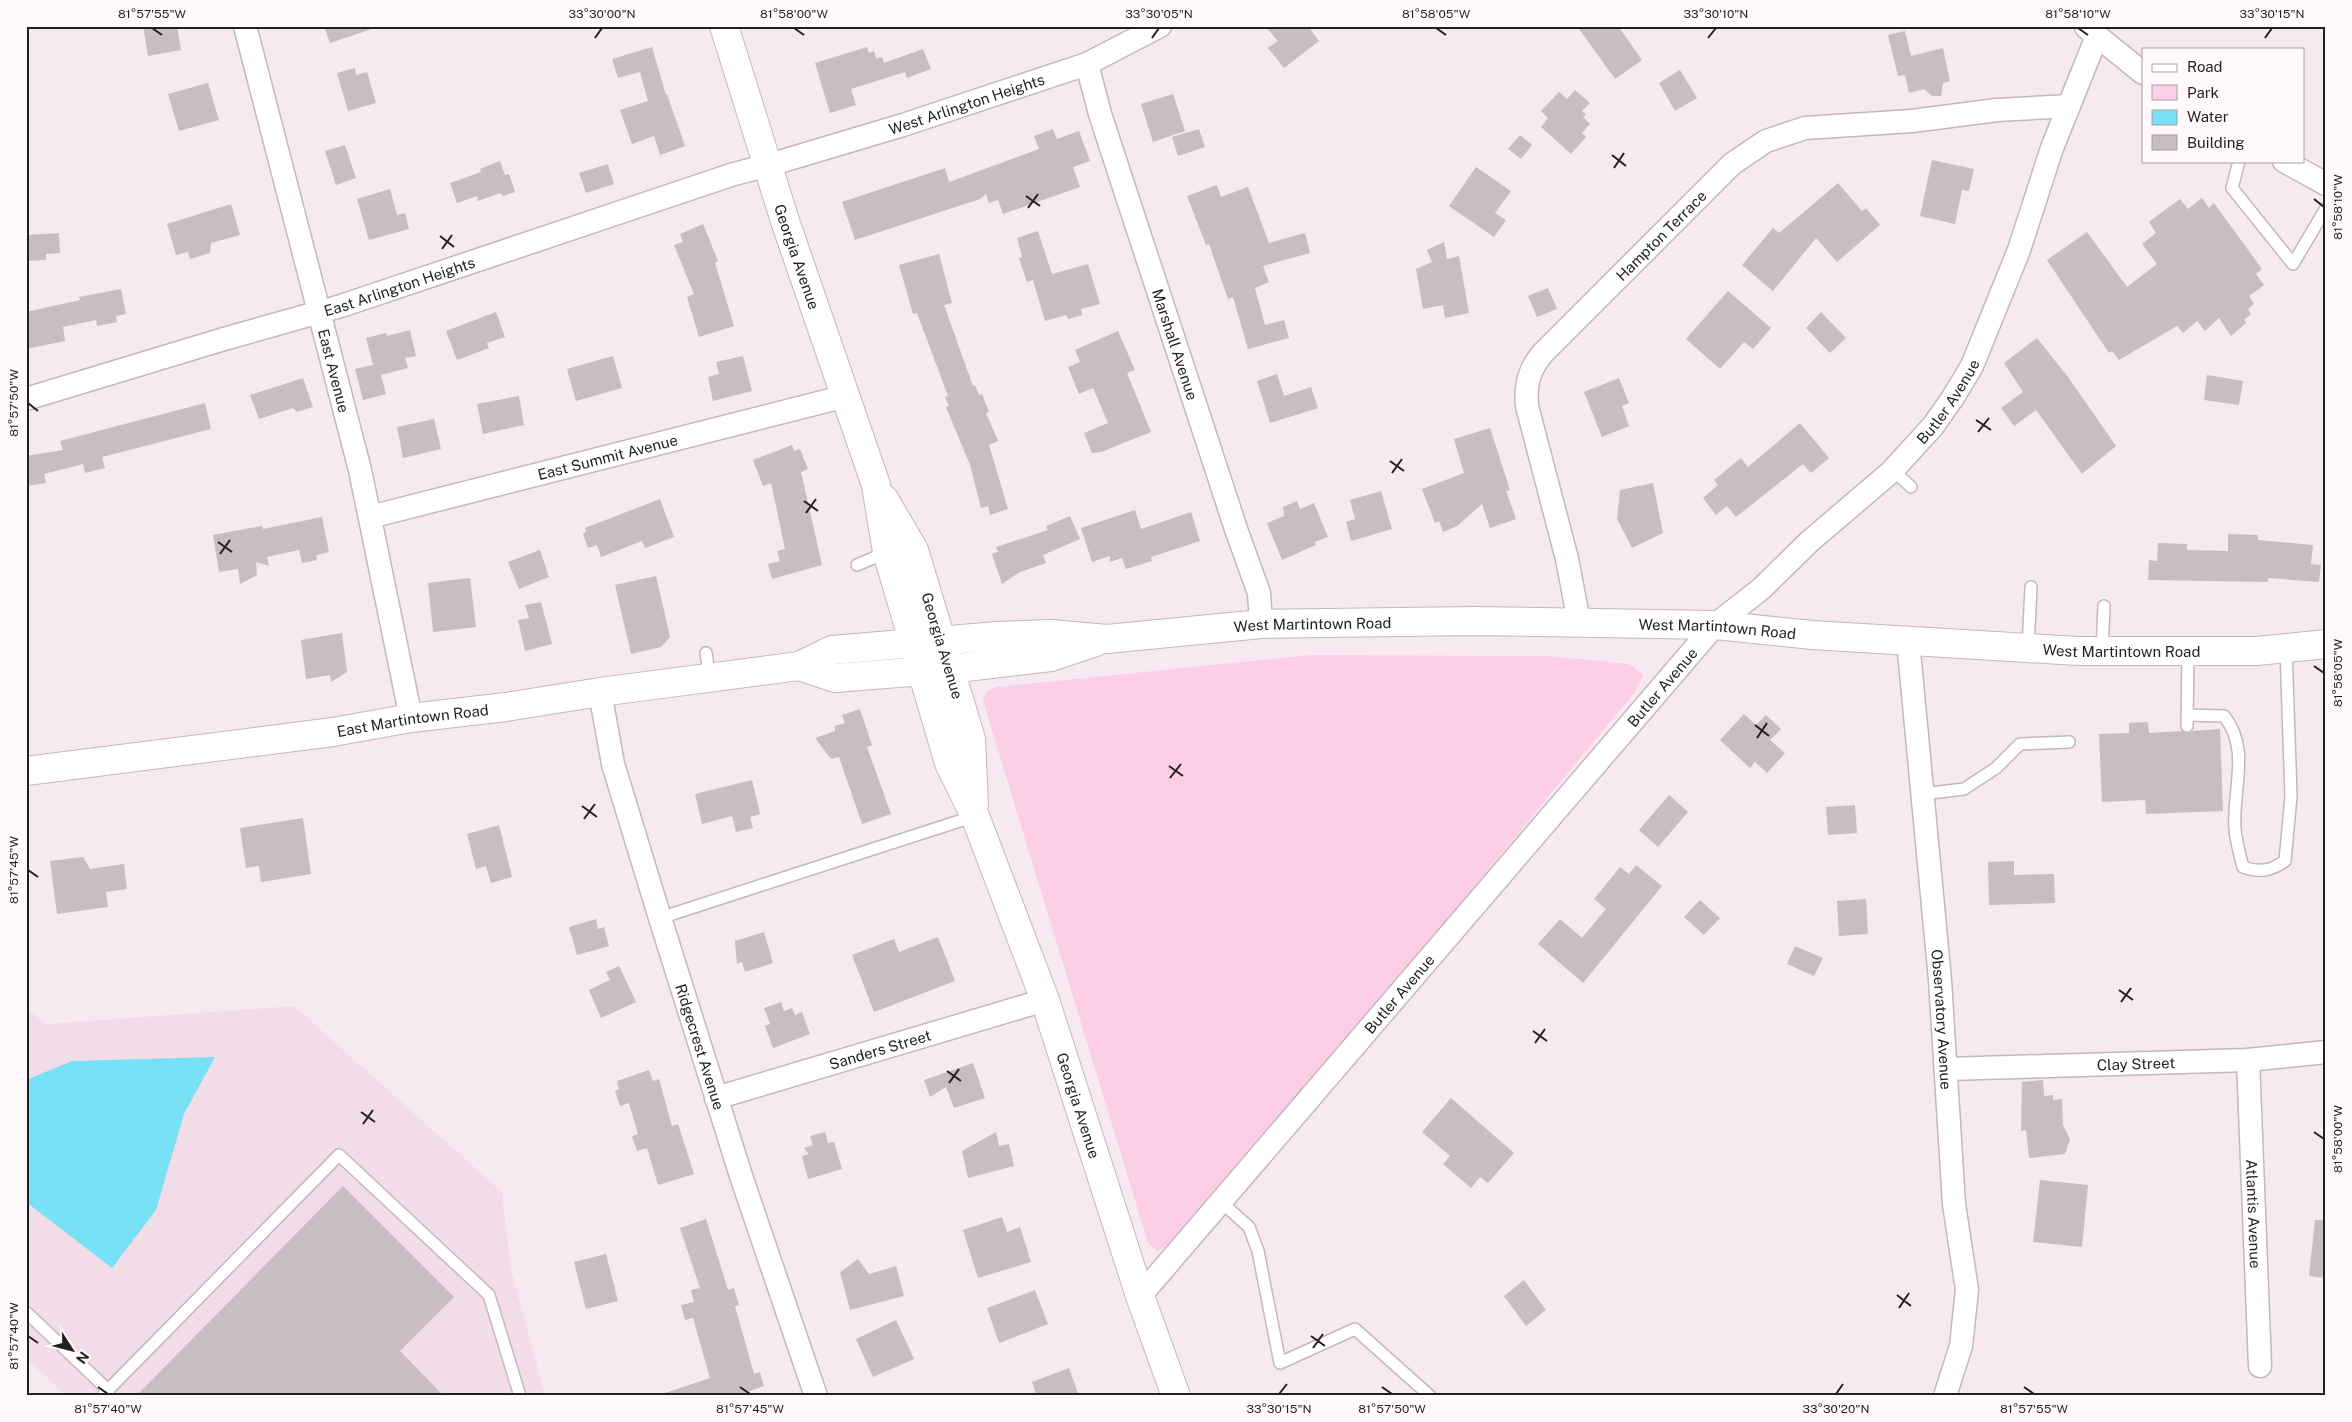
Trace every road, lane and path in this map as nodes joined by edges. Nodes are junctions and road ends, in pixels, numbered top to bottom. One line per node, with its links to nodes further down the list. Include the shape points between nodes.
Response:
1 (245, 26): 13 (street, East Avenue)
2 (724, 26): 10 (main road, Georgia Avenue)
3 (1160, 26): 5 (street, West Arlington Heights)
4 (2091, 31): 6 (street); 7 (street, Butler Avenue)
5 (1087, 64): 10 (street, West Arlington Heights); 25 (street, Marshall Avenue, via 1100,114 1259,593)
6 (2142, 72)
7 (2068, 106): 16 (street, Butler Avenue, via 2019,250 1972,366 1933,426); 24 (street, Hampton Terrace, via 1812,128 1766,141 1732,164 1543,353 1529,376 1527,406 1567,559)
8 (2239, 162): 12 (lane, via 2232,188 2293,264)
9 (2286, 162): 11 (street)
10 (769, 165): 13 (street, East Arlington Heights); 14 (main road, Georgia Avenue, via 785,222)
11 (2326, 184)
12 (2326, 208)
13 (318, 313): 15 (street, East Arlington Heights); 19 (street, East Avenue)
14 (846, 396): 17 (main road, Georgia Avenue); 19 (street, East Summit Avenue)
15 (26, 398)
16 (1892, 470): 18 (lane); 26 (street, Butler Avenue, via 1810,541 1761,589)
17 (876, 485): 20 (main road, Georgia Avenue); 28 (main road, Georgia Avenue, via 914,550)
18 (1911, 487)
19 (370, 517): 40 (street, East Avenue)
20 (887, 552): 21 (lane); 30 (main road, Georgia Avenue)
21 (857, 565)
22 (2030, 587): 32 (lane)
23 (2104, 606): 34 (lane)
24 (1579, 622): 25 (main road, West Martintown Road); 26 (main road, West Martintown Road)
25 (1261, 624): 27 (main road, West Martintown Road)
26 (1715, 625): 29 (main road, West Martintown Road); 51 (street, Butler Avenue)
27 (1107, 639): 28 (main road, West Martintown Road, via 1051,634); 37 (main road, West Martintown Road, via 1051,657)
28 (941, 641): 30 (main road, East Martintown Road); 37 (main road, Georgia Avenue)
29 (1908, 641): 32 (main road, West Martintown Road); 43 (street, Observatory Avenue)
30 (914, 643): 36 (main road, East Martintown Road, via 832,650); 38 (main road, Georgia Avenue)
31 (2326, 644): 33 (main road, West Martintown Road)
32 (2028, 648): 34 (main road, West Martintown Road)
33 (2286, 648): 35 (main road, West Martintown Road); 35 (lane, via 2291,796 2285,861 2272,870 2256,872 2242,867 2235,828 2239,748 2232,725 2224,716 2187,721)
34 (2102, 651): 35 (main road, West Martintown Road)
35 (2188, 652)
36 (799, 666): 38 (main road, East Martintown Road, via 835,678); 39 (main road, East Martintown Road, via 708,666)
37 (950, 669): 38 (main road, West Martintown Road); 44 (main road, Georgia Avenue, via 970,740)
38 (922, 671): 44 (main road, Georgia Avenue, via 949,763)
39 (600, 692): 40 (main road, East Martintown Road); 45 (street, Ridgecrest Avenue, via 613,764)
40 (410, 718): 42 (main road, East Martintown Road, via 333,732)
41 (2069, 742): 43 (lane, via 2020,744 1996,768 1964,789)
42 (26, 771)
43 (1922, 794): 49 (street, Observatory Avenue)
44 (975, 816): 45 (lane); 46 (main road, Georgia Avenue)
45 (660, 918): 50 (street, Ridgecrest Avenue)
46 (1045, 1000): 50 (street, Sanders Street); 52 (main road, Georgia Avenue)
47 (2326, 1052): 48 (street, Clay Street)
48 (2248, 1060): 49 (street, Clay Street); 54 (street, Atlantis Avenue)
49 (1946, 1070): 60 (street, Observatory Avenue, via 1954,1204 1967,1290 1961,1346)
50 (716, 1098): 57 (street, Ridgecrest Avenue)
51 (1221, 1202): 52 (street, Butler Avenue); 59 (lane, via 1249,1227 1258,1251 1280,1363 1355,1329)
52 (1140, 1296): 58 (main road, Georgia Avenue)
53 (26, 1312): 55 (lane)
54 (2260, 1366)
55 (105, 1393): 56 (lane, via 339,1155 489,1296)
56 (520, 1396)
57 (816, 1396)
58 (1176, 1396)
59 (1430, 1396)
60 (1945, 1396)

